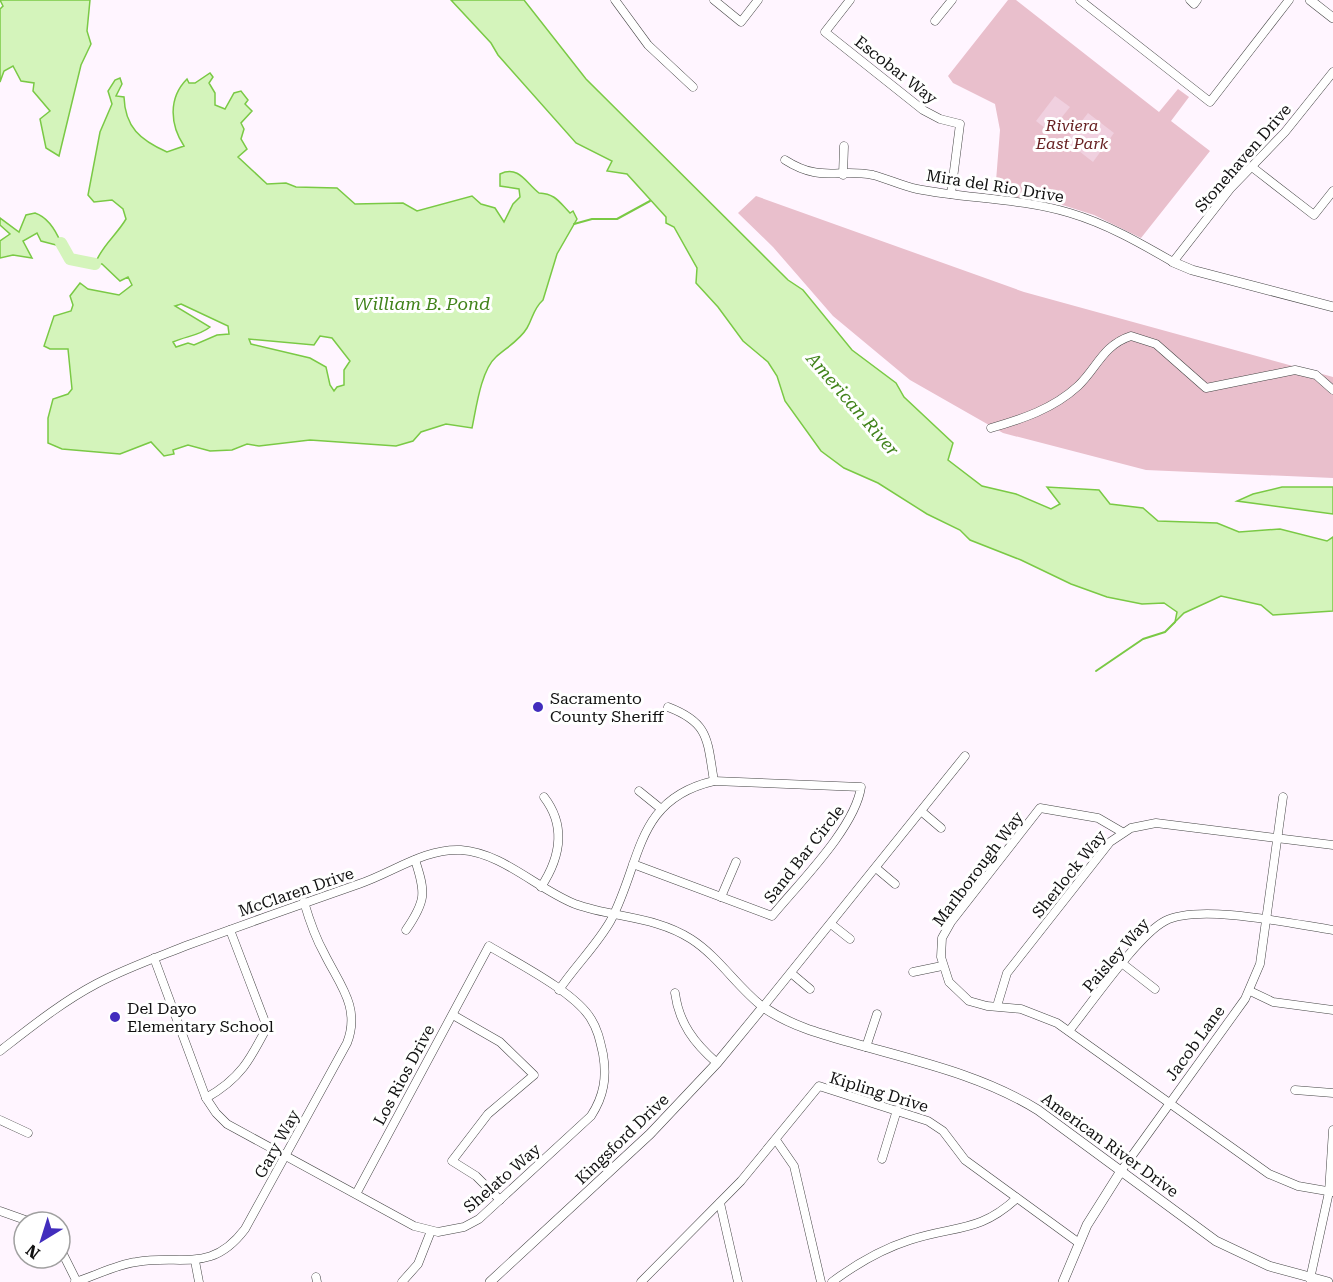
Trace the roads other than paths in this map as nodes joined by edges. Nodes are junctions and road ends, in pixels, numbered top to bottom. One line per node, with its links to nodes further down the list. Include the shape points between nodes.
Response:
1 (615, 0): 14 (street, via 648,45)
2 (714, 0): 3 (street, via 741,22)
3 (758, 0)
4 (850, 0): 20 (street, Escobar Way, via 825,32 923,110 960,124)
5 (952, 0): 12 (street)
6 (1080, 0): 9 (street, via 1210,102)
7 (1190, 0): 8 (street, via 1194,4)
8 (1197, 0)
9 (1289, 0)
10 (1310, 0): 11 (street)
11 (1333, 18)
12 (934, 21)
13 (1333, 72): 17 (street, Stonehaven Drive)
14 (693, 87)
15 (844, 146): 18 (street)
16 (785, 160): 18 (street, Mira del Rio Drive, via 809,172)
17 (1252, 167): 19 (street, via 1314,215); 21 (street, Stonehaven Drive)
18 (843, 175): 20 (street, Mira del Rio Drive, via 866,174)
19 (1333, 191)
20 (951, 194): 21 (street, Mira del Rio Drive, via 1069,213 1107,227)
21 (1173, 262): 22 (street, Mira del Rio Drive)
22 (1333, 307)
23 (1333, 390): 24 (street, via 1316,375 1295,370 1206,388 1156,344 1131,336 1108,348 1078,386 1039,413)
24 (991, 428)
25 (668, 707): 27 (street, via 692,717 702,728)
26 (965, 756): 32 (street)
27 (714, 781): 31 (street, Sand Bar Circle, via 695,785); 43 (street, Sand Bar Circle, via 861,787 851,819 772,916)
28 (639, 791): 31 (street)
29 (544, 797): 42 (street, via 554,813 559,843 555,865)
30 (1283, 797): 35 (street, Jacob Lane)
31 (660, 808): 39 (street, Sand Bar Circle, via 646,828)
32 (921, 811): 33 (street); 40 (street)
33 (941, 828)
34 (1122, 832): 35 (street, Sherlock Way, via 1156,823); 54 (street, Marlborough Way, via 1098,818 1040,808 951,922 942,938); 63 (street, Sherlock Way, via 1007,973)
35 (1277, 838): 36 (street, Sherlock Way); 46 (street, Jacob Lane)
36 (1333, 845)
37 (415, 860): 42 (street, McClaren Drive, via 442,851 470,851 492,858); 44 (street, McClaren Drive); 49 (street, via 423,899)
38 (736, 862): 43 (street)
39 (633, 864): 43 (street, Sand Bar Circle); 45 (street)
40 (876, 868): 41 (street); 47 (street)
41 (895, 884)
42 (541, 886): 45 (street, McClaren Drive, via 575,904)
43 (721, 897)
44 (304, 902): 48 (street, McClaren Drive); 81 (street, Gary Way, via 319,944 349,998 353,1018 347,1043)
45 (614, 914): 60 (street); 64 (street, American River Drive, via 657,922 690,938)
46 (1266, 921): 50 (street, Paisley Way); 53 (street, Paisley Way, via 1202,913 1173,917 1149,933); 61 (street, Jacob Lane, via 1260,964)
47 (831, 924): 51 (street); 57 (street)
48 (230, 930): 52 (street, McClaren Drive); 74 (street, via 267,1027 241,1072)
49 (406, 930)
50 (1333, 930)
51 (850, 939)
52 (154, 958): 70 (street, McClaren Drive, via 76,995); 74 (street, Shelato Way)
53 (1123, 964): 59 (street); 68 (street, Paisley Way)
54 (942, 966): 56 (street); 63 (street, via 949,982 962,996 978,1004)
55 (477, 970): 60 (street, Shelato Way, via 489,946); 67 (street, Los Rios Drive)
56 (913, 972)
57 (791, 973): 58 (street); 64 (street)
58 (810, 989)
59 (1155, 989)
60 (559, 990): 87 (street, Shelato Way, via 577,1002 595,1026 605,1065 603,1090 585,1124)
61 (1250, 991): 65 (street, via 1273,1002); 75 (street, Jacob Lane)
62 (675, 993): 71 (street, via 688,1032)
63 (997, 1006): 68 (street, via 1033,1012)
64 (764, 1007): 69 (street, American River Drive, via 806,1029); 71 (street, Kingsford Drive)
65 (1333, 1010)
66 (877, 1014): 69 (street)
67 (453, 1015): 85 (street, Los Rios Drive); 87 (street, via 500,1042 534,1075 488,1114 452,1161 476,1176)
68 (1069, 1031): 75 (street)
69 (866, 1047): 83 (street, American River Drive, via 1007,1092 1038,1110)
70 (0, 1051)
71 (717, 1063): 97 (street, Kingsford Drive, via 626,1158)
72 (1295, 1090): 73 (street)
73 (1333, 1093)
74 (206, 1098): 81 (street, Shelato Way, via 227,1124)
75 (1170, 1104): 83 (street, Jacob Lane); 84 (street, via 1269,1174 1298,1186)
76 (897, 1110): 80 (street, Kipling Drive, via 819,1086); 82 (street); 86 (street, Kipling Drive, via 935,1125 965,1160)
77 (0, 1120): 79 (street)
78 (1333, 1130): 84 (street)
79 (28, 1133)
80 (776, 1140): 88 (street, Kipling Drive); 99 (street, via 797,1175)
81 (286, 1156): 85 (street, Shelato Way); 91 (street, Gary Way, via 239,1237 215,1255)
82 (882, 1160)
83 (1121, 1172): 90 (street, Jacob Lane); 92 (street, American River Drive, via 1226,1246)
84 (1331, 1192): 92 (street)
85 (356, 1194): 89 (street, Shelato Way, via 414,1226)
86 (1017, 1197): 90 (street, Kipling Drive); 100 (street, via 985,1222 898,1244)
87 (500, 1200): 89 (street, Shelato Way, via 464,1227)
88 (720, 1203): 93 (street, Kipling Drive); 98 (street)
89 (431, 1231): 96 (street, via 423,1256)
90 (1078, 1243): 101 (street, Jacob Lane)
91 (195, 1261): 94 (street, Gary Way, via 135,1262); 95 (street)
92 (1310, 1279): 102 (street, American River Drive)
93 (643, 1281)
94 (76, 1282)
95 (199, 1282)
96 (402, 1282)
97 (490, 1282)
98 (738, 1282)
99 (821, 1282)
100 (832, 1282)
101 (1063, 1282)
102 (1328, 1282)

